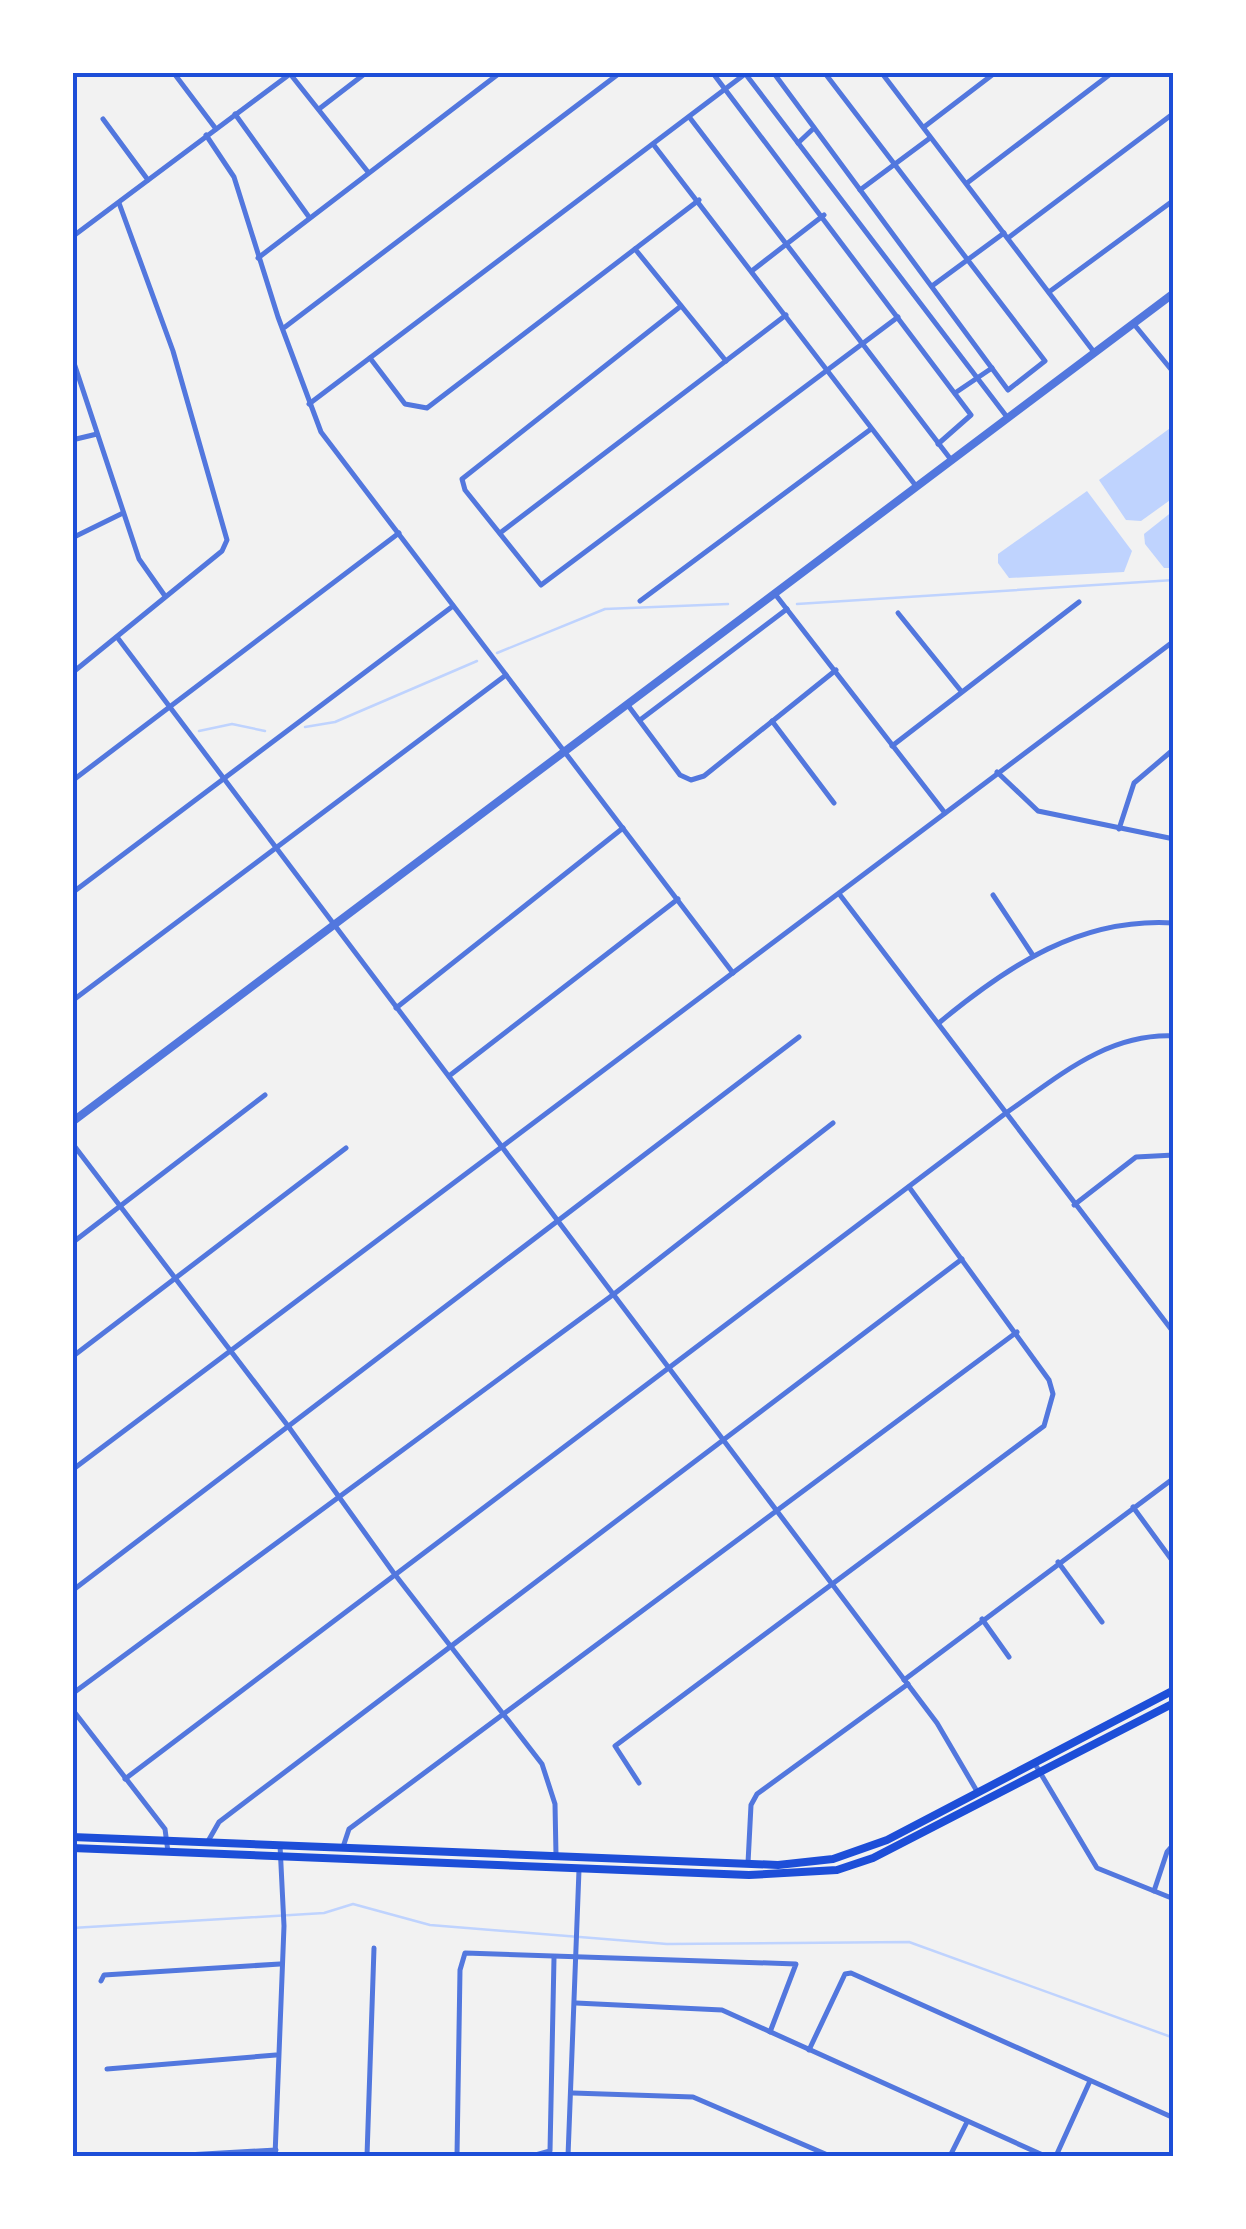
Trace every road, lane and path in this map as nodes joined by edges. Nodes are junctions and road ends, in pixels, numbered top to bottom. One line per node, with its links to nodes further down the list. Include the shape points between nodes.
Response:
1 (173, 72): 21 (street)
2 (367, 72): 14 (street)
3 (500, 72): 27 (street)
4 (621, 72): 50 (street)
5 (712, 72): 13 (street)
6 (773, 72): 20 (street)
7 (824, 72): 26 (street)
8 (881, 72): 19 (street)
9 (996, 72): 19 (street)
10 (1113, 72): 29 (street)
11 (290, 73): 14 (street); 16 (street)
12 (744, 73): 13 (street); 24 (street)
13 (725, 89): 17 (street); 34 (street)
14 (319, 109): 27 (street)
15 (1174, 113): 36 (street)
16 (235, 114): 21 (street); 35 (street)
17 (690, 118): 25 (street); 38 (street)
18 (103, 120): 28 (street)
19 (924, 127): 23 (street)
20 (814, 128): 24 (street); 30 (street)
21 (216, 129): 22 (street)
22 (206, 136): 28 (street); 40 (street, via 234,177)
23 (932, 138): 26 (street); 29 (street)
24 (798, 143): 59 (street)
25 (652, 144): 31 (street); 54 (street)
26 (895, 163): 30 (street); 41 (street)
27 (368, 172): 35 (street)
28 (148, 180): 33 (street)
29 (967, 182): 36 (street)
30 (860, 190): 43 (street)
31 (699, 200): 39 (street); 42 (street)
32 (1174, 200): 44 (street)
33 (119, 204): 37 (street); 74 (street, via 173,352 227,540)
34 (824, 215): 38 (street); 48 (street)
35 (309, 217): 40 (street)
36 (1006, 235): 41 (street); 44 (street)
37 (72, 237)
38 (788, 244): 42 (street); 51 (street)
39 (635, 250): 46 (street); 54 (street, via 427,408 405,404)
40 (258, 258): 50 (street)
41 (970, 258): 43 (street); 56 (street, via 1045,361 1008,390)
42 (753, 270): 47 (street)
43 (932, 286): 56 (street)
44 (1049, 292): 52 (street)
45 (1174, 292): 49 (street)
46 (681, 306): 55 (street); 71 (street, via 468,470 464,490)
47 (786, 316): 55 (street); 57 (street)
48 (898, 317): 51 (street); 60 (street)
49 (1133, 322): 52 (street); 58 (street)
50 (284, 328): 61 (street)
51 (861, 343): 57 (street); 66 (street)
52 (1094, 352): 62 (street)
53 (72, 357): 64 (street)
54 (370, 358): 61 (street)
55 (726, 361): 71 (street)
56 (992, 368): 59 (street)
57 (826, 370): 63 (street); 71 (street, via 549,583 533,580)
58 (1174, 373)
59 (978, 378): 60 (street); 62 (street)
60 (955, 393): 66 (street, via 971,415)
61 (308, 404): 70 (street, via 321,432)
62 (1008, 418): 67 (street)
63 (871, 429): 68 (street); 75 (street)
64 (96, 434): 65 (street); 69 (street)
65 (72, 440)
66 (938, 444): 67 (street)
67 (952, 461): 68 (street)
68 (917, 487): 73 (street)
69 (123, 513): 72 (street); 74 (street, via 139,558)
70 (398, 534): 77 (street); 87 (street)
71 (500, 534)
72 (72, 538)
73 (774, 594): 78 (street); 86 (street)
74 (166, 596): 80 (street)
75 (640, 601)
76 (1079, 602): 85 (street)
77 (454, 606): 84 (street); 94 (street)
78 (787, 610): 82 (street); 88 (street)
79 (898, 612): 85 (street)
80 (116, 637): 83 (street); 87 (street)
81 (1174, 641): 93 (street)
82 (836, 670): 89 (street); 90 (street)
83 (72, 673)
84 (506, 675): 92 (street); 101 (street)
85 (960, 691): 90 (street)
86 (628, 704): 88 (street); 92 (street)
87 (170, 707): 94 (street); 95 (street)
88 (640, 720): 89 (street, via 680,775 691,780)
89 (772, 721): 96 (street)
90 (892, 746): 97 (street)
91 (1174, 749): 99 (street, via 1134,784)
92 (564, 751): 98 (street); 107 (street)
93 (998, 772): 97 (street); 99 (street, via 1038,811)
94 (224, 777): 101 (street); 102 (street)
95 (72, 781)
96 (834, 803)
97 (945, 813): 103 (street)
98 (623, 828): 105 (street); 111 (street)
99 (1120, 829): 100 (street)
100 (1174, 839)
101 (278, 846): 107 (street); 110 (street)
102 (72, 893)
103 (840, 894): 109 (street); 112 (street)
104 (993, 894): 108 (street)
105 (678, 900): 109 (street); 115 (street)
106 (1174, 923): 108 (street, via 1093,930)
107 (335, 925): 111 (street); 118 (street)
108 (1032, 954): 112 (street)
109 (733, 972): 121 (street)
110 (72, 1001)
111 (396, 1008): 115 (street)
112 (940, 1022): 117 (street)
113 (1174, 1036): 117 (street, via 1117,1043)
114 (799, 1037): 127 (street)
115 (448, 1076): 121 (street)
116 (266, 1095): 126 (street)
117 (1006, 1113): 124 (street); 125 (street)
118 (72, 1122)
119 (833, 1123): 131 (street)
120 (72, 1143): 126 (street)
121 (502, 1147): 127 (street); 134 (street)
122 (346, 1148): 130 (street)
123 (1174, 1155): 125 (street, via 1136,1157)
124 (909, 1187): 129 (street); 136 (street)
125 (1074, 1204): 133 (street)
126 (122, 1205): 128 (street); 130 (street)
127 (560, 1223): 131 (street); 137 (street)
128 (72, 1243)
129 (962, 1258): 132 (street); 138 (street)
130 (176, 1278): 134 (street); 135 (street)
131 (614, 1294): 136 (street); 141 (street)
132 (1017, 1332): 143 (street); 147 (street, via 1050,1380 1044,1426)
133 (1174, 1334)
134 (229, 1351): 137 (street); 139 (street)
135 (72, 1357)
136 (668, 1366): 138 (street); 146 (street)
137 (288, 1426): 141 (street); 148 (street)
138 (723, 1441): 143 (street); 151 (street)
139 (72, 1470)
140 (1174, 1478): 142 (street)
141 (340, 1497): 146 (street); 155 (street)
142 (1133, 1508): 144 (street); 145 (street)
143 (779, 1512): 147 (street); 158 (street)
144 (1058, 1562): 149 (street); 150 (street)
145 (1174, 1562)
146 (392, 1572): 151 (street); 161 (street)
147 (832, 1588): 153 (street); 162 (street, via 615,1746)
148 (72, 1591)
149 (982, 1620): 152 (street); 153 (street)
150 (1102, 1622)
151 (450, 1646): 158 (street); 166 (street, via 219,1822)
152 (1009, 1657)
153 (906, 1682): 163 (street); 175 (street, via 757,1794)
154 (1174, 1690): 159 (main road)
155 (72, 1694)
156 (1174, 1703): 160 (main road)
157 (72, 1709): 161 (street)
158 (503, 1716): 169 (street, via 349,1828); 172 (street, via 549,1780)
159 (1035, 1764): 160 (street); 163 (main road)
160 (1041, 1774): 163 (main road); 177 (street, via 1096,1868)
161 (124, 1779): 165 (street)
162 (639, 1783)
163 (982, 1799): 175 (main road, via 833,1858); 176 (main road, via 908,1843 837,1870)
164 (72, 1837): 165 (main road)
165 (168, 1840): 166 (main road); 171 (street)
166 (207, 1843): 168 (main road)
167 (1174, 1844): 177 (street)
168 (280, 1845): 169 (main road); 174 (street)
169 (343, 1847): 172 (main road)
170 (72, 1848): 171 (main road)
171 (168, 1852): 174 (main road)
172 (557, 1855): 173 (main road); 176 (main road)
173 (610, 1858): 175 (main road); 176 (main road)
174 (280, 1859): 176 (main road); 182 (street)
175 (748, 1864)
176 (580, 1868): 181 (street)
177 (1154, 1892): 178 (street)
178 (1174, 1898)
179 (374, 1948): 195 (street)
180 (554, 1956): 181 (street); 196 (street, via 462,1954); 197 (street, via 550,2151)
181 (576, 1958): 184 (street); 185 (street, via 796,1964)
182 (280, 1964): 183 (street, via 104,1975); 187 (street)
183 (101, 1981)
184 (576, 2003): 185 (street, via 722,2010); 190 (street)
185 (770, 2032): 186 (street)
186 (809, 2050): 189 (street, via 844,1974 851,1972); 192 (street)
187 (276, 2056): 188 (street); 193 (street)
188 (107, 2068)
189 (1090, 2081): 191 (street); 202 (street)
190 (573, 2094): 198 (street); 199 (street, via 692,2097)
191 (1174, 2118)
192 (966, 2122): 200 (street); 201 (street)
193 (275, 2154): 194 (street)
194 (169, 2156)
195 (367, 2156)
196 (457, 2156)
197 (532, 2156)
198 (568, 2156)
199 (830, 2156)
200 (950, 2156)
201 (1045, 2156)
202 (1056, 2156)

